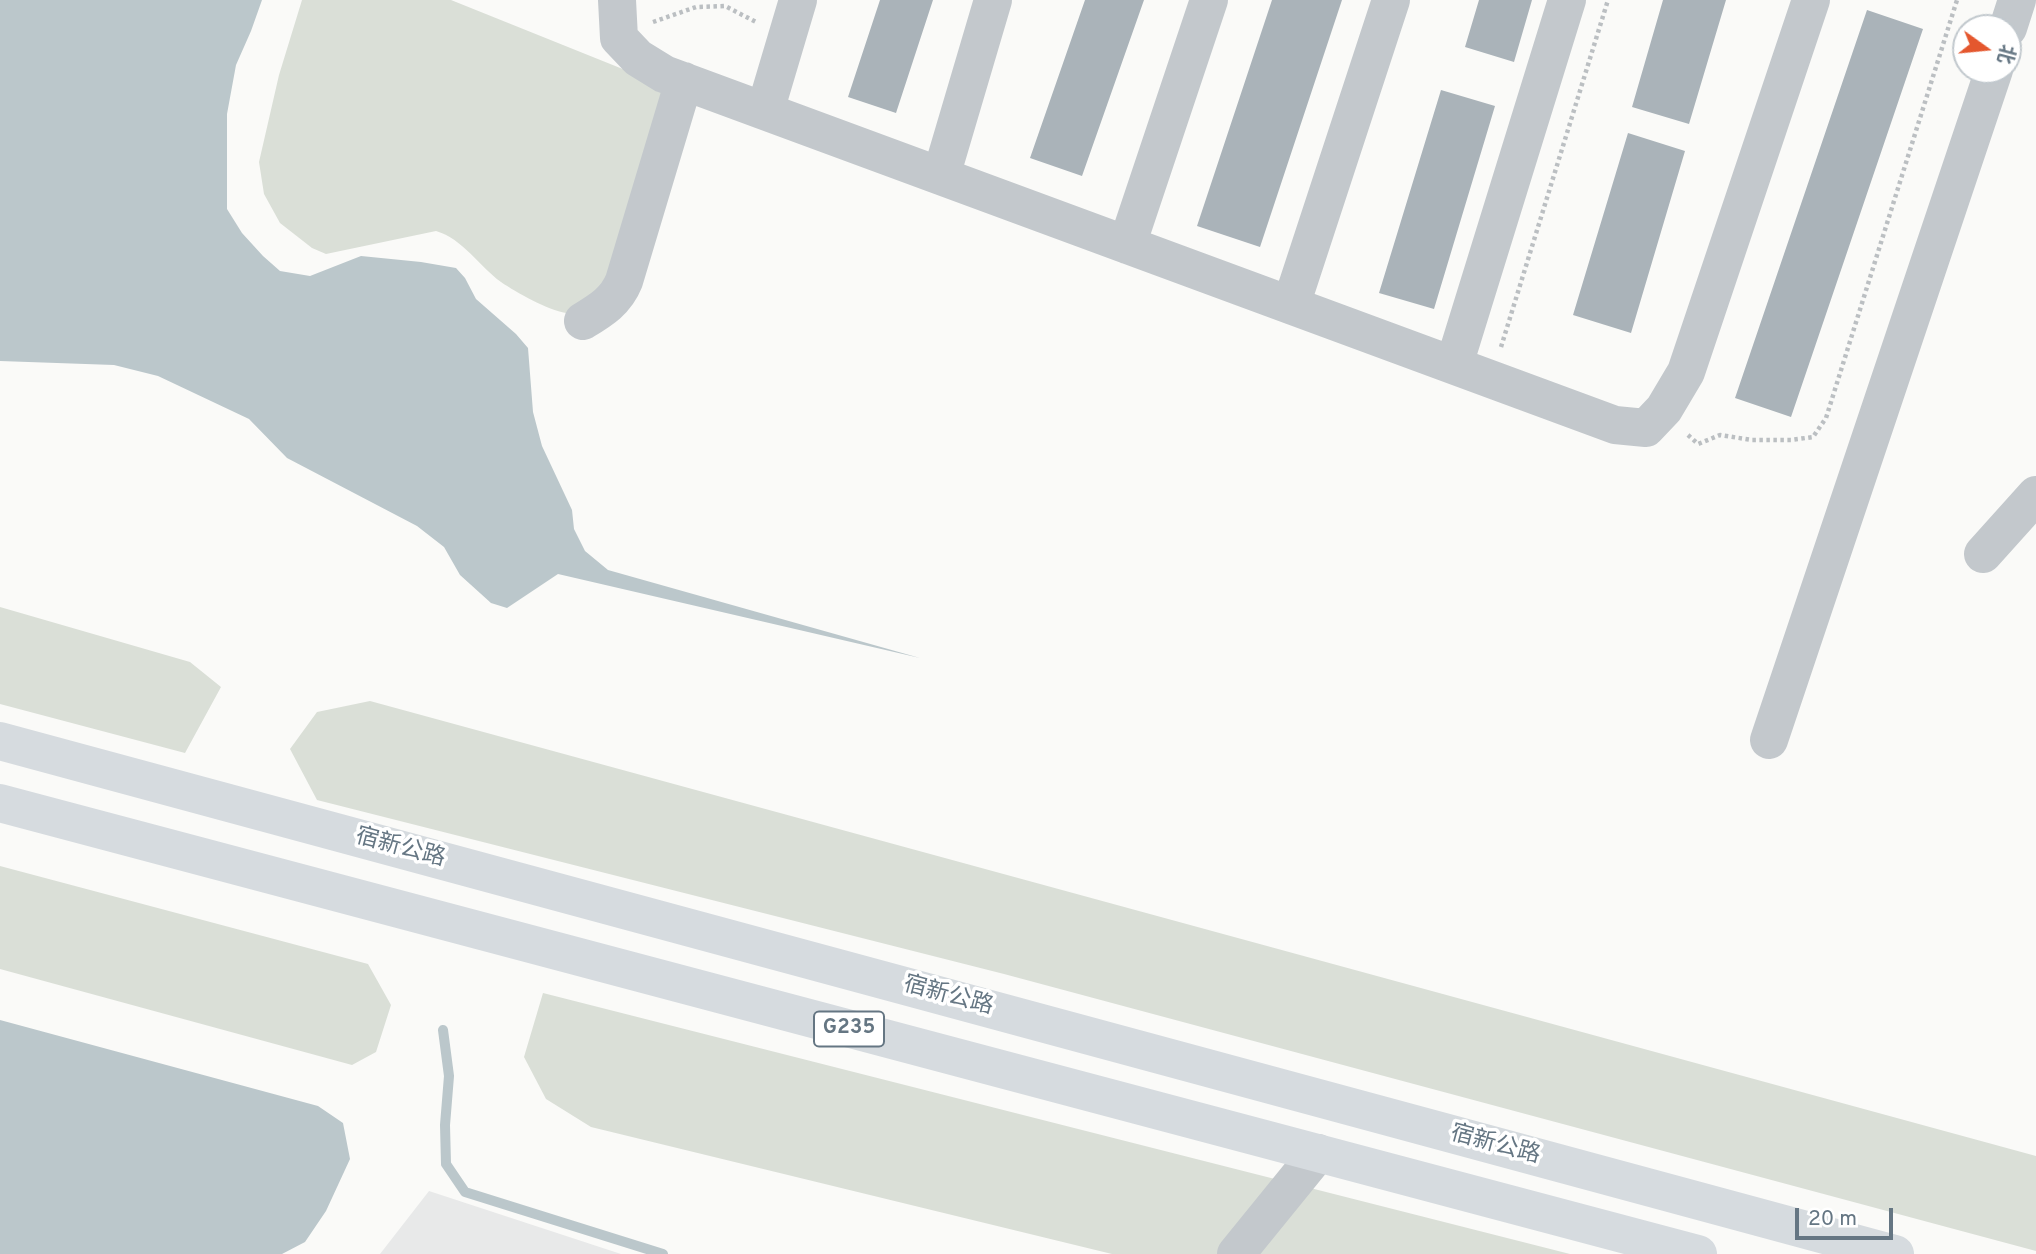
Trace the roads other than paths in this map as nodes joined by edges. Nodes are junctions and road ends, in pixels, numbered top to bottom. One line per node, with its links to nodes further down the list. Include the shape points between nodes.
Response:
1 (617, 0): 8 (street, via 619,38 638,58)
2 (799, 0): 10 (street)
3 (993, 0): 11 (street)
4 (1209, 0): 12 (street)
5 (1391, 0): 13 (street)
6 (1567, 0): 15 (street)
7 (1811, 0): 15 (street, via 1685,372 1664,409 1646,428 1615,425)
8 (684, 81): 10 (street); 14 (street, via 624,281 618,295)
9 (1989, 84): 18 (street)
10 (765, 111): 11 (street)
11 (941, 176): 12 (street)
12 (1127, 244): 13 (street)
13 (1291, 305): 15 (street)
14 (583, 321)
15 (1454, 365)
16 (2036, 495): 17 (street)
17 (1983, 554)
18 (1769, 740)
19 (0, 741): 24 (highway, 宿新公路)
20 (0, 803): 21 (highway, G235)
21 (1318, 1153): 22 (street); 23 (highway, G235)
22 (1236, 1254)
23 (1698, 1254)
24 (1895, 1254)

